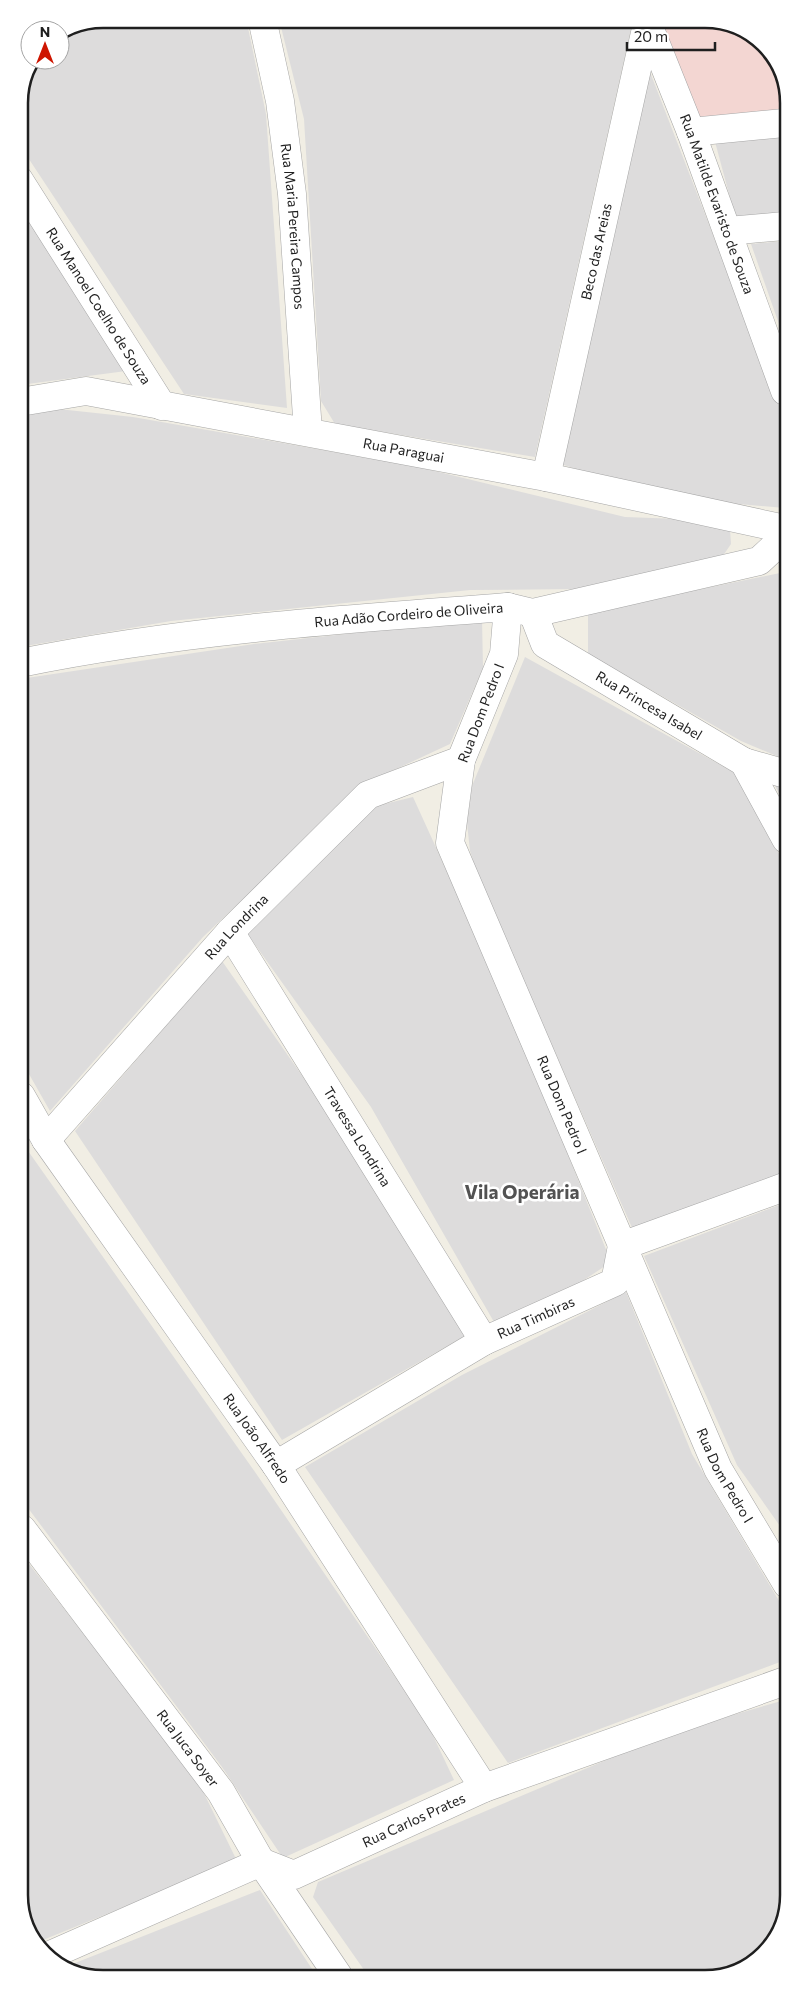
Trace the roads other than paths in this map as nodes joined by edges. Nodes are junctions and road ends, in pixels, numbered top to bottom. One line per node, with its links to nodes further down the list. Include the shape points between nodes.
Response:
1 (264, 27): 13 (street, Rua Maria Pereira Campos, via 280,101 292,194)
2 (646, 28): 14 (street, Beco das Areias)
3 (649, 28): 5 (street, Rua Matilde Evaristo de Souza)
4 (780, 123): 5 (street)
5 (691, 132): 8 (street, Rua Matilde Evaristo de Souza)
6 (28, 194): 12 (street, Rua Manoel Coelho de Souza)
7 (780, 226): 8 (street)
8 (728, 231): 9 (street, Rua Matilde Evaristo de Souza)
9 (775, 340): 10 (street, Rua Matilde Evaristo de Souza)
10 (780, 366)
11 (28, 401): 12 (street, Rua Paraguai, via 86,391)
12 (162, 406): 13 (street, Rua Paraguai)
13 (308, 432): 14 (street, Rua Paraguai)
14 (546, 477): 15 (street, Rua Paraguai)
15 (780, 528)
16 (780, 542): 17 (street, Rua Adão Cordeiro de Oliveira, via 759,561)
17 (521, 610): 18 (street, Rua Adão Cordeiro de Oliveira, via 268,626); 19 (street, Rua Dom Pedro I); 20 (street, Rua Princesa Isabel, via 545,644)
18 (28, 661)
19 (461, 760): 23 (street, Rua Londrina, via 368,795); 27 (street, Rua Dom Pedro I, via 450,843)
20 (744, 762): 21 (street, Rua Princesa Isabel); 22 (street)
21 (780, 772)
22 (780, 829)
23 (230, 932): 25 (street, Rua Londrina); 28 (street, Travessa Londrina)
24 (27, 1107): 25 (street, Rua João Alfredo)
25 (46, 1140): 29 (street, Rua João Alfredo)
26 (780, 1188): 27 (street)
27 (622, 1246): 28 (street, Rua Timbiras, via 615,1282); 31 (street, Rua Dom Pedro I, via 718,1469)
28 (484, 1342): 29 (street, Rua Timbiras)
29 (276, 1465): 33 (street, Rua João Alfredo)
30 (27, 1536): 34 (street, Rua Juca Soyer, via 221,1792)
31 (780, 1571)
32 (780, 1683): 33 (street, Rua Carlos Prates)
33 (484, 1788): 34 (street, Rua Carlos Prates, via 294,1875)
34 (261, 1862): 35 (street); 36 (street, Rua Juca Soyer)
35 (55, 1953)
36 (334, 1970)

